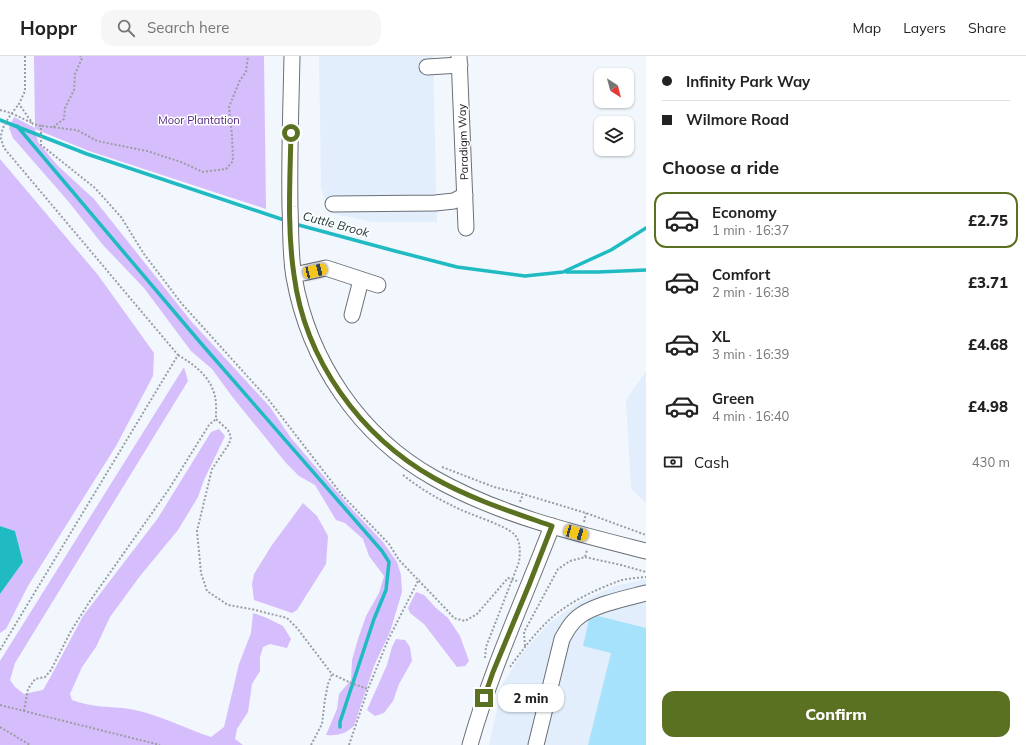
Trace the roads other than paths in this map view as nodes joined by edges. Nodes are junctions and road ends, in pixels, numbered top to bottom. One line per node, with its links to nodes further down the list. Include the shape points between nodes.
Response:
1 (292, 56): 7 (street, via 290,194)
2 (459, 60): 3 (street); 4 (street, Paradigm Way)
3 (427, 67)
4 (465, 195): 5 (street, via 454,201 441,202); 6 (street, Paradigm Way)
5 (333, 204)
6 (466, 228)
7 (294, 275): 8 (street, via 326,268); 11 (street, via 306,325 322,363 358,417 372,431 406,460 434,478 486,502)
8 (361, 280): 9 (street); 10 (street)
9 (378, 284)
10 (352, 315)
11 (552, 526): 12 (street); 14 (street, via 493,672)
12 (646, 551)
13 (646, 593): 15 (street, via 582,614 570,625 562,639)
14 (470, 745)
15 (536, 745)

